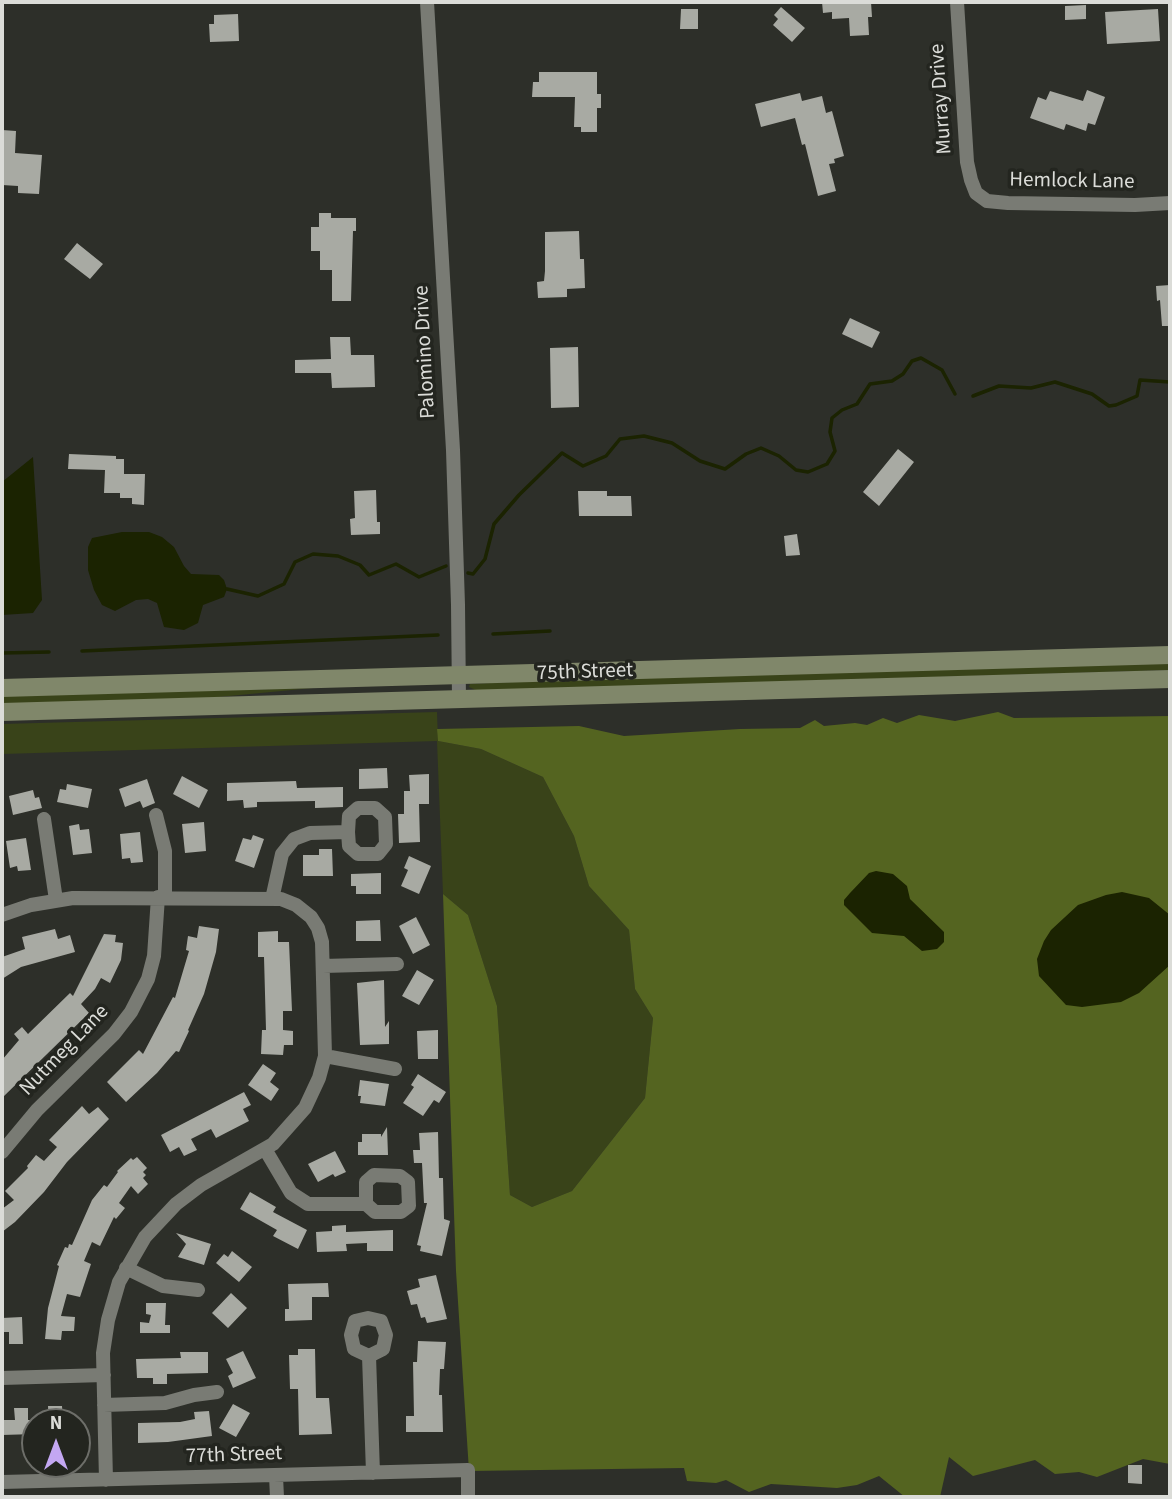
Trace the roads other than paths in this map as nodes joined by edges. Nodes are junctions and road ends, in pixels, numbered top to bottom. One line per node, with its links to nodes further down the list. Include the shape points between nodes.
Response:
1 (427, 2): 7 (street, Palomino Drive, via 453,450)
2 (957, 2): 3 (street, Murray Drive, via 967,162)
3 (976, 193): 4 (street, Hemlock Lane, via 986,201 1008,203)
4 (1170, 203)
5 (1170, 654): 7 (main road, 75th Street)
6 (1170, 679): 7 (main road, 75th Street)
7 (458, 687): 8 (main road, 75th Street); 9 (main road, 75th Street)
8 (2, 688)
9 (2, 712)
10 (156, 815): 13 (street, Nutmeg Lane, via 164,851)
11 (44, 819): 15 (street)
12 (348, 832): 14 (street, via 310,833 293,839 282,853)
13 (161, 897): 14 (street); 15 (street); 22 (street, Nutmeg Lane, via 154,956 136,1004 114,1034 37,1110)
14 (272, 899): 18 (street, via 296,905 311,917 322,942)
15 (56, 900): 16 (street)
16 (2, 915)
17 (397, 964): 18 (street)
18 (323, 966): 19 (street)
19 (325, 1056): 20 (street); 21 (street, via 305,1108)
20 (395, 1069)
21 (265, 1149): 23 (street, via 291,1193 301,1201); 24 (street, via 176,1204 145,1237)
22 (2, 1152)
23 (366, 1204)
24 (126, 1269): 25 (street, via 163,1286); 27 (street, via 108,1320)
25 (198, 1290)
26 (369, 1356): 31 (street)
27 (104, 1375): 28 (street); 30 (street)
28 (2, 1378)
29 (217, 1392): 30 (street, via 164,1404)
30 (104, 1405): 33 (street)
31 (373, 1473): 32 (street, 77th Street); 36 (street, 77th Street, via 468,1470)
32 (276, 1476): 33 (street, 77th Street); 35 (street)
33 (106, 1480): 34 (street, 77th Street)
34 (2, 1482)
35 (277, 1497)
36 (468, 1497)

